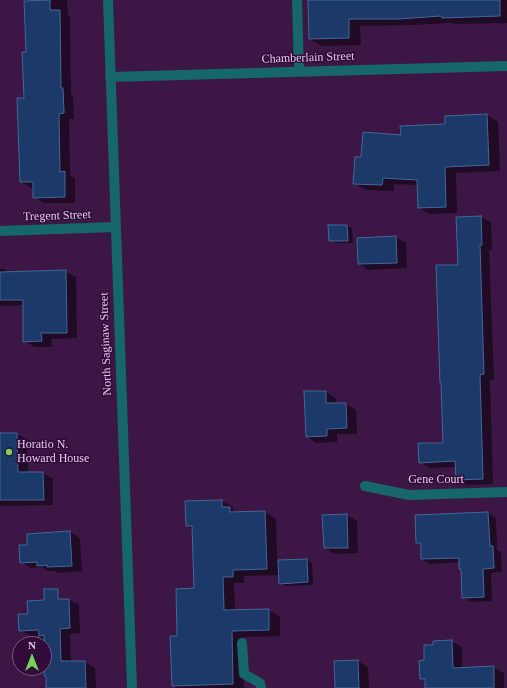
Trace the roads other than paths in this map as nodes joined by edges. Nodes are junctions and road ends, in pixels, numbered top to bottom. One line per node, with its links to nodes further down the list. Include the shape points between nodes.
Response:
1 (108, 0): 5 (street, North Saginaw Street)
2 (296, 0): 4 (street)
3 (507, 66): 4 (street, Chamberlain Street)
4 (299, 72): 5 (street, Chamberlain Street)
5 (110, 77): 6 (street, North Saginaw Street)
6 (115, 227): 7 (street, Tregent Street); 11 (street, North Saginaw Street)
7 (0, 231)
8 (365, 486): 9 (street, Gene Court, via 409,495)
9 (507, 492)
10 (242, 643): 12 (street, via 244,674 260,683)
11 (132, 688)
12 (260, 688)

